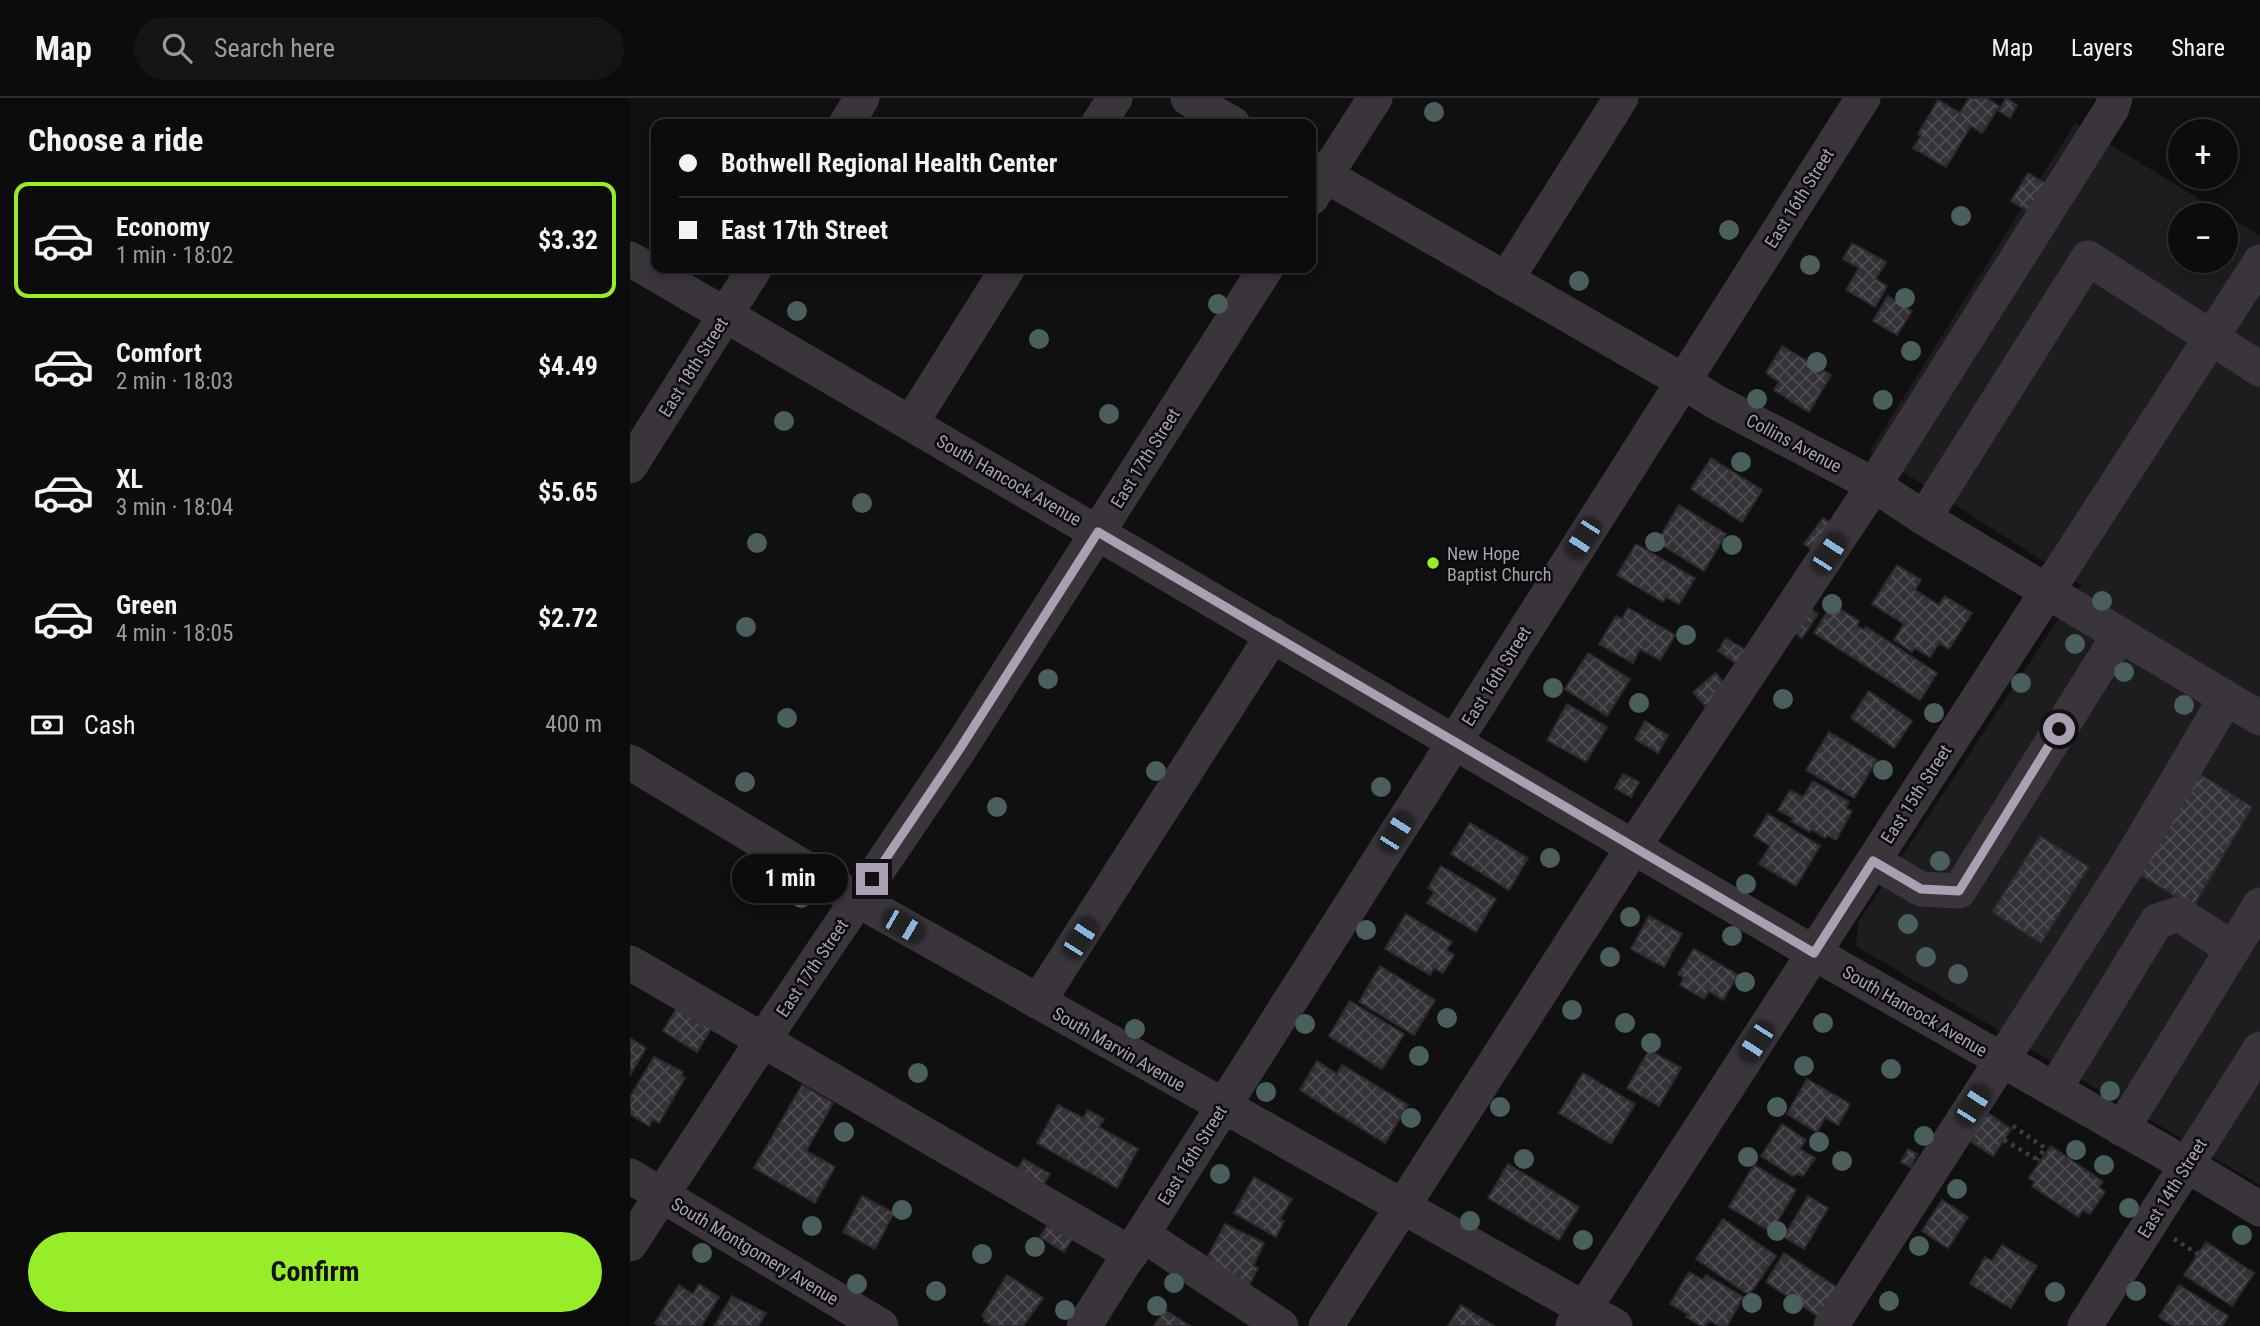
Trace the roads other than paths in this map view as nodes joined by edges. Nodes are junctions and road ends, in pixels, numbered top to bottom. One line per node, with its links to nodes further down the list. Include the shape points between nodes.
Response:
1 (862, 98): 8 (street)
2 (1115, 98): 9 (street)
3 (1188, 98): 10 (street)
4 (1375, 98): 11 (street)
5 (1621, 98): 19 (street)
6 (1863, 98): 23 (street, East 16th Street)
7 (2115, 98): 26 (street)
8 (849, 119)
9 (1101, 119)
10 (1224, 119)
11 (1316, 180): 19 (street, Collins Avenue)
12 (630, 259): 14 (street, South Hancock Avenue)
13 (2260, 262): 21 (street, East 15th Street)
14 (651, 271)
15 (654, 273): 20 (street, South Hancock Avenue)
16 (752, 273): 20 (street, East 18th Street)
17 (1005, 273): 24 (street)
18 (1263, 273): 28 (street, East 17th Street)
19 (1506, 280): 23 (street, Collins Avenue)
20 (726, 315): 24 (street, South Hancock Avenue); 25 (street, East 18th Street)
21 (2211, 338): 22 (street); 27 (street, via 2088,258); 29 (street, East 15th Street)
22 (2260, 369)
23 (1683, 381): 26 (street, Collins Avenue); 34 (street, East 16th Street)
24 (911, 423): 28 (street, South Hancock Avenue)
25 (630, 466)
26 (1874, 485): 27 (street, Collins Avenue); 36 (street)
27 (1924, 518): 29 (street, Collins Avenue)
28 (1098, 532): 30 (street, South Hancock Avenue); 38 (street, East 17th Street)
29 (2046, 591): 31 (street, Collins Avenue); 37 (street, East 15th Street)
30 (1273, 635): 34 (street, South Hancock Avenue); 43 (street)
31 (2119, 635): 32 (street, Collins Avenue); 37 (street, via 1959,891 1921,889)
32 (2226, 698): 33 (street, Collins Avenue); 46 (street, via 2128,864)
33 (2260, 718)
34 (1455, 741): 36 (street, South Hancock Avenue); 48 (street, East 16th Street)
35 (630, 762): 38 (street, South Marvin Avenue)
36 (1634, 846): 41 (street, South Hancock Avenue); 53 (street)
37 (1873, 861): 41 (street, East 15th Street)
38 (858, 900): 43 (street, South Marvin Avenue); 44 (street, East 17th Street)
39 (2260, 905): 40 (street)
40 (2233, 949): 47 (street, via 2179,914 2157,921); 49 (street)
41 (1814, 953): 46 (street, South Hancock Avenue); 57 (street, East 15th Street)
42 (630, 963): 44 (street)
43 (1038, 1002): 48 (street, South Marvin Avenue)
44 (763, 1040): 52 (street, East 17th Street); 56 (street)
45 (2260, 1049): 50 (street, East 14th Street)
46 (2002, 1060): 47 (street, South Hancock Avenue); 63 (street)
47 (2054, 1090): 49 (street, South Hancock Avenue)
48 (1222, 1107): 53 (street, South Marvin Avenue); 56 (street, East 16th Street)
49 (2122, 1129): 50 (street, South Hancock Avenue)
50 (2187, 1165): 54 (street, South Hancock Avenue); 64 (street, East 14th Street)
51 (630, 1176): 52 (street, South Montgomery Avenue)
52 (662, 1195): 55 (street, East 17th Street); 58 (street, South Montgomery Avenue)
53 (1401, 1208): 57 (street, South Marvin Avenue); 61 (street)
54 (2260, 1209)
55 (630, 1244)
56 (1137, 1244): 59 (street, East 16th Street); 60 (street)
57 (1578, 1317): 62 (street, South Marvin Avenue)
58 (881, 1326)
59 (1084, 1326)
60 (1281, 1326)
61 (1326, 1326)
62 (1615, 1326)
63 (1831, 1326)
64 (2085, 1326)

